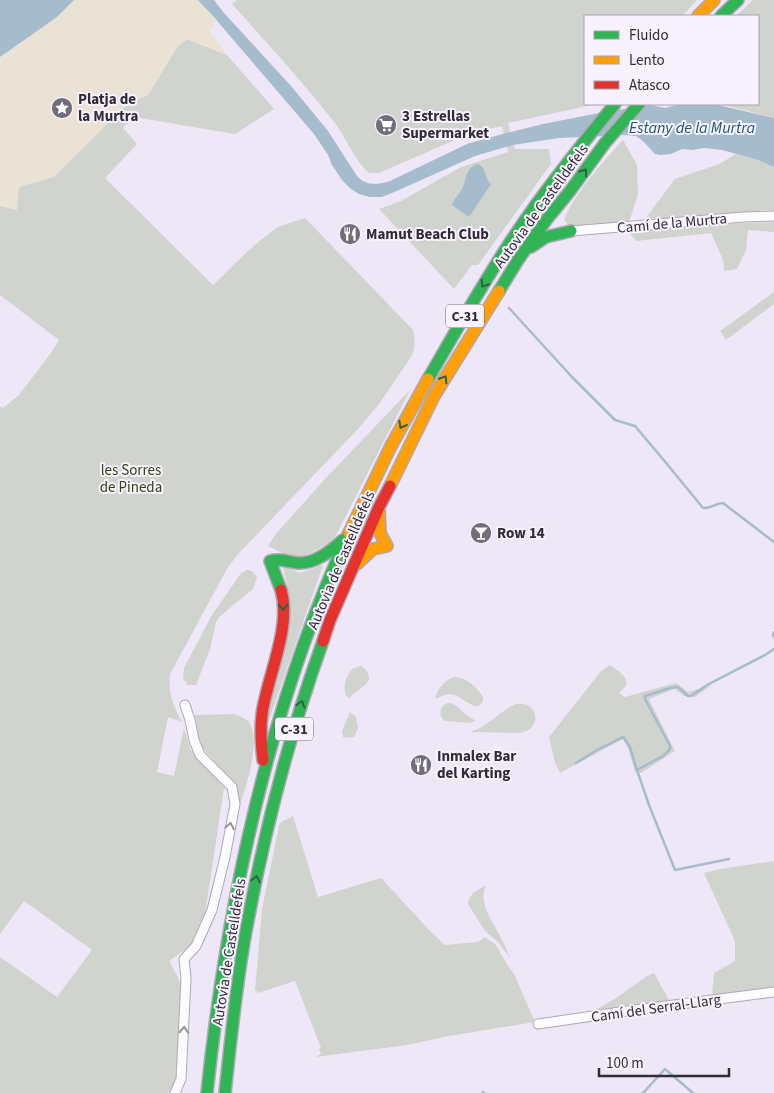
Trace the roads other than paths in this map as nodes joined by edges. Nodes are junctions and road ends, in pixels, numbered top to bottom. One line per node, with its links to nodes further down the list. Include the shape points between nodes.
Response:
1 (714, 0): 3 (highway)
2 (738, 0): 4 (highway)
3 (699, 15)
4 (722, 15)
5 (615, 105): 12 (highway, Autovia de Castelldefels / C-31, one-way to 12, via 534,207 504,251 394,439)
6 (637, 105): 7 (highway, Autovia de Castelldefels / C-31, one-way to 6)
7 (570, 192): 9 (highway, via 559,216 564,228); 10 (highway, Autovia de Castelldefels / C-31)
8 (774, 216): 9 (street, Camí de la Murtra)
9 (571, 231): 10 (highway, via 541,239)
10 (518, 260): 11 (highway, Autovia de Castelldefels / C-31, one-way to 10, via 434,396)
11 (379, 507): 13 (highway, Autovia de Castelldefels / C-31); 13 (highway, via 380,533 387,546 373,548)
12 (345, 539): 15 (highway, Autovia de Castelldefels / C-31, via 299,655); 15 (highway, one-way to 15, via 315,560 298,563 278,559 270,561 282,595 283,616 260,730)
13 (350, 572): 22 (highway, Autovia de Castelldefels / C-31, one-way to 13, via 246,932 276,791 306,688)
14 (185, 705): 19 (street, one-way to 14, via 181,1079 186,992 184,959 196,946 212,910 235,804 232,787 200,755)
15 (264, 770): 18 (highway, Autovia de Castelldefels / C-31, via 229,929)
16 (774, 992): 17 (street, Camí del Serral-Llarg)
17 (538, 1024)
18 (210, 1061): 20 (highway); 21 (highway, Autovia de Castelldefels / C-31)
19 (175, 1093)
20 (200, 1093)
21 (207, 1093)
22 (225, 1093)

